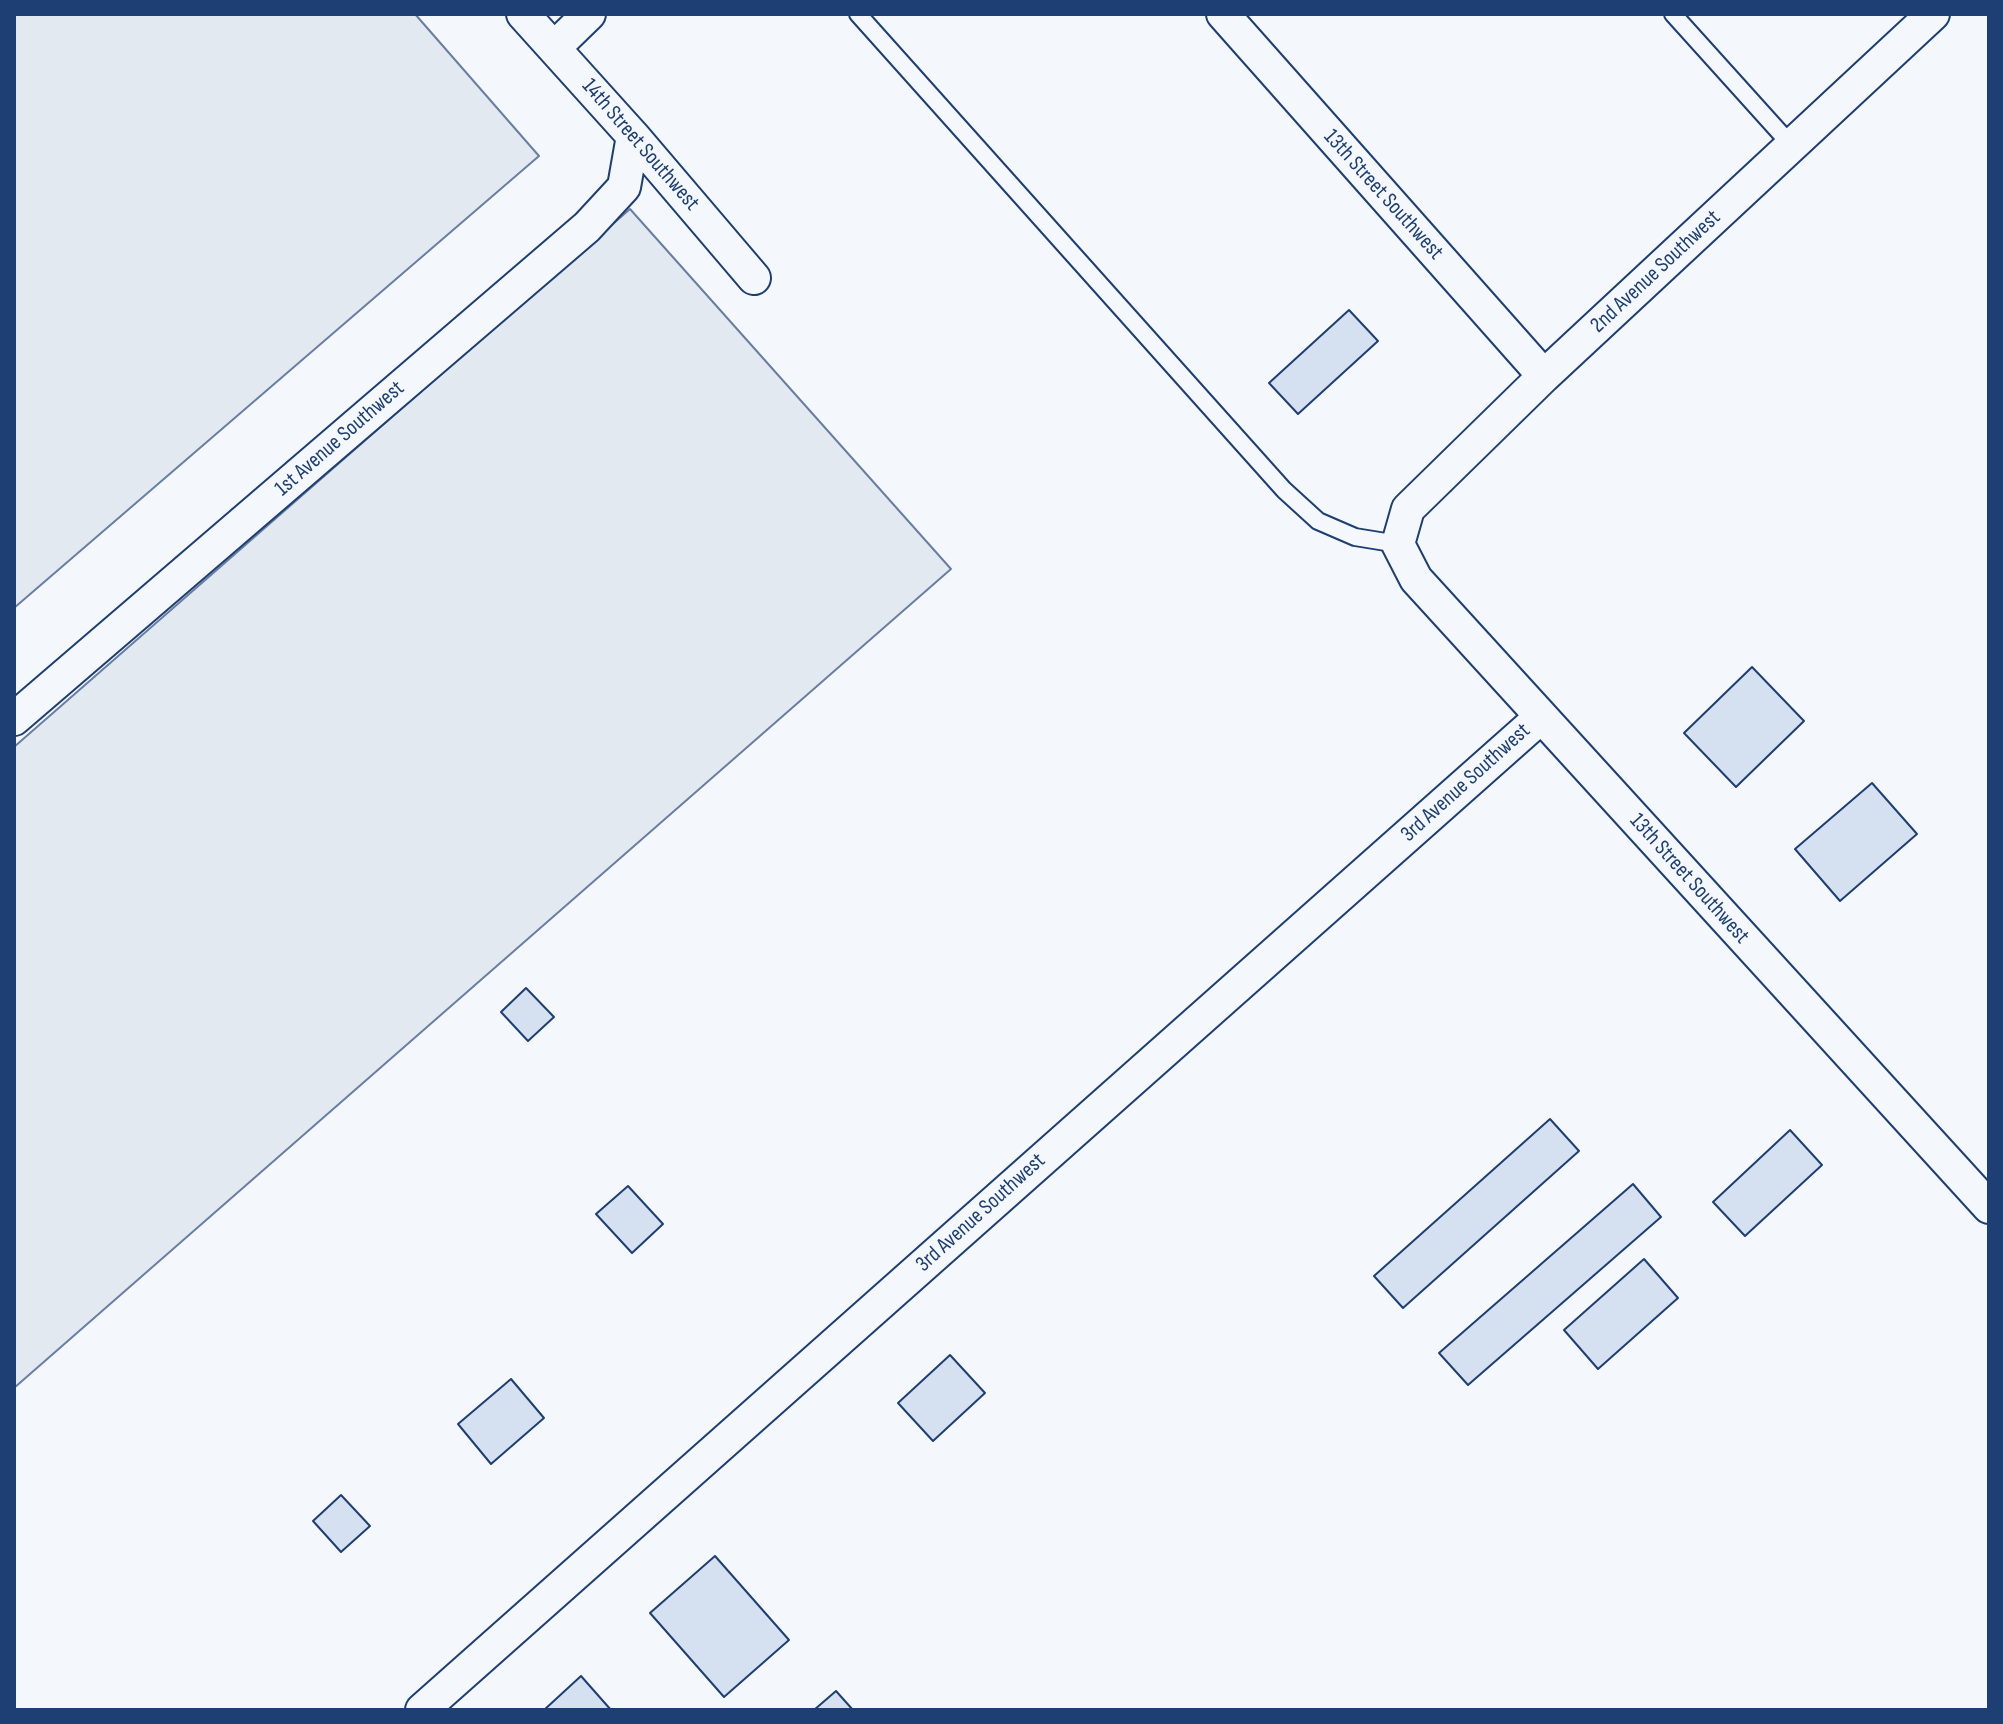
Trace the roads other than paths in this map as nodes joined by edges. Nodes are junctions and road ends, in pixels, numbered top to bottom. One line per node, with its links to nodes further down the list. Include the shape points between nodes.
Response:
1 (523, 14): 7 (street, 14th Street Southwest)
2 (589, 14): 7 (street)
3 (858, 14): 12 (lane, via 1284,490 1318,521 1355,537)
4 (1223, 14): 11 (street, 13th Street Southwest)
5 (1673, 14): 9 (lane)
6 (1933, 14): 9 (street, 2nd Avenue Southwest)
7 (554, 48): 8 (street, 14th Street Southwest)
8 (633, 136): 10 (street, 14th Street Southwest); 14 (street, 1st Avenue Southwest, via 624,187 587,227)
9 (1792, 146): 11 (street, 2nd Avenue Southwest)
10 (754, 278)
11 (1544, 376): 12 (street, 2nd Avenue Southwest, via 1408,509)
12 (1398, 544): 13 (street, 13th Street Southwest, via 1416,579)
13 (1541, 717): 15 (street, 13th Street Southwest); 16 (street, 3rd Avenue Southwest)
14 (14, 719)
15 (1989, 1207)
16 (422, 1710)

